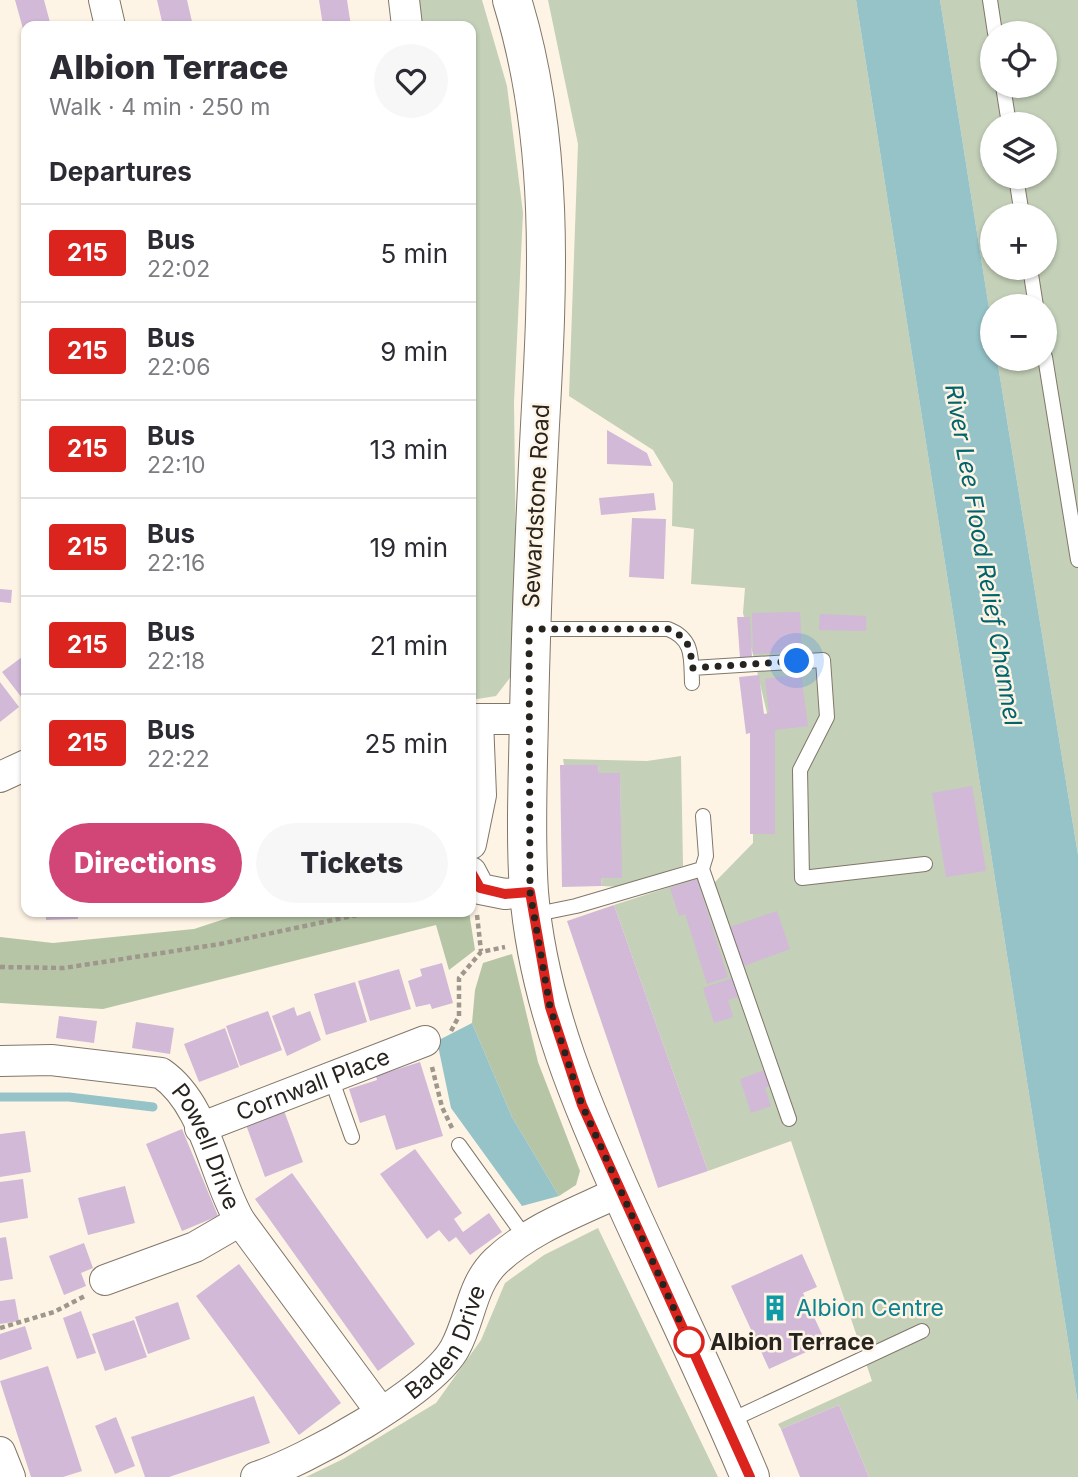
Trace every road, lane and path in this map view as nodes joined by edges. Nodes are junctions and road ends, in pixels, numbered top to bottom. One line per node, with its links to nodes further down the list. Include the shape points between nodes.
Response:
1 (104, 0): 5 (street)
2 (404, 0): 6 (street)
3 (512, 0): 10 (main road, Sewardstone Road, via 534,88 546,209 544,346)
4 (990, 0): 7 (lane)
5 (109, 21)
6 (406, 21)
7 (993, 21)
8 (1047, 371): 9 (lane)
9 (1078, 560)
10 (529, 629): 11 (lane, via 668,629 686,639); 13 (main road, Sewardstone Road)
11 (692, 668): 12 (lane); 20 (lane, via 823,660 827,717 800,770 802,878)
12 (692, 683)
13 (529, 719): 14 (street); 23 (main road, Sewardstone Road)
14 (476, 720)
15 (476, 741): 19 (street, via 481,795)
16 (21, 767): 17 (street)
17 (0, 777)
18 (703, 816): 21 (lane, via 706,856)
19 (476, 820)
20 (925, 864)
21 (702, 869): 23 (lane); 29 (lane)
22 (476, 881): 23 (street, via 480,888 505,894)
23 (533, 916): 26 (path, via 481,952 459,978 459,1016 450,1032); 33 (main road, Sewardstone Road, via 550,1007 582,1105)
24 (347, 917): 25 (path, via 219,944 77,966)
25 (0, 967)
26 (425, 1041): 28 (street, Cornwall Place); 32 (path, via 442,1107)
27 (0, 1061): 30 (street, Powell Drive, via 51,1060 161,1073 176,1083)
28 (331, 1078): 30 (street, Cornwall Place); 31 (lane)
29 (789, 1119)
30 (200, 1128): 34 (street, Powell Drive)
31 (352, 1137)
32 (459, 1145): 35 (lane)
33 (621, 1191): 35 (street, Baden Drive); 41 (main road, Sewardstone Road)
34 (240, 1221): 36 (street, Powell Drive, via 195,1247); 40 (street, Powell Drive)
35 (525, 1237): 40 (street, Baden Drive, via 478,1285 455,1349 424,1382)
36 (105, 1280)
37 (54, 1312): 38 (path)
38 (0, 1328)
39 (922, 1331): 41 (lane)
40 (381, 1412): 44 (street, Baden Drive, via 281,1469)
41 (727, 1422): 45 (main road, Sewardstone Road)
42 (0, 1452): 43 (street)
43 (10, 1477)
44 (256, 1477)
45 (750, 1477)

